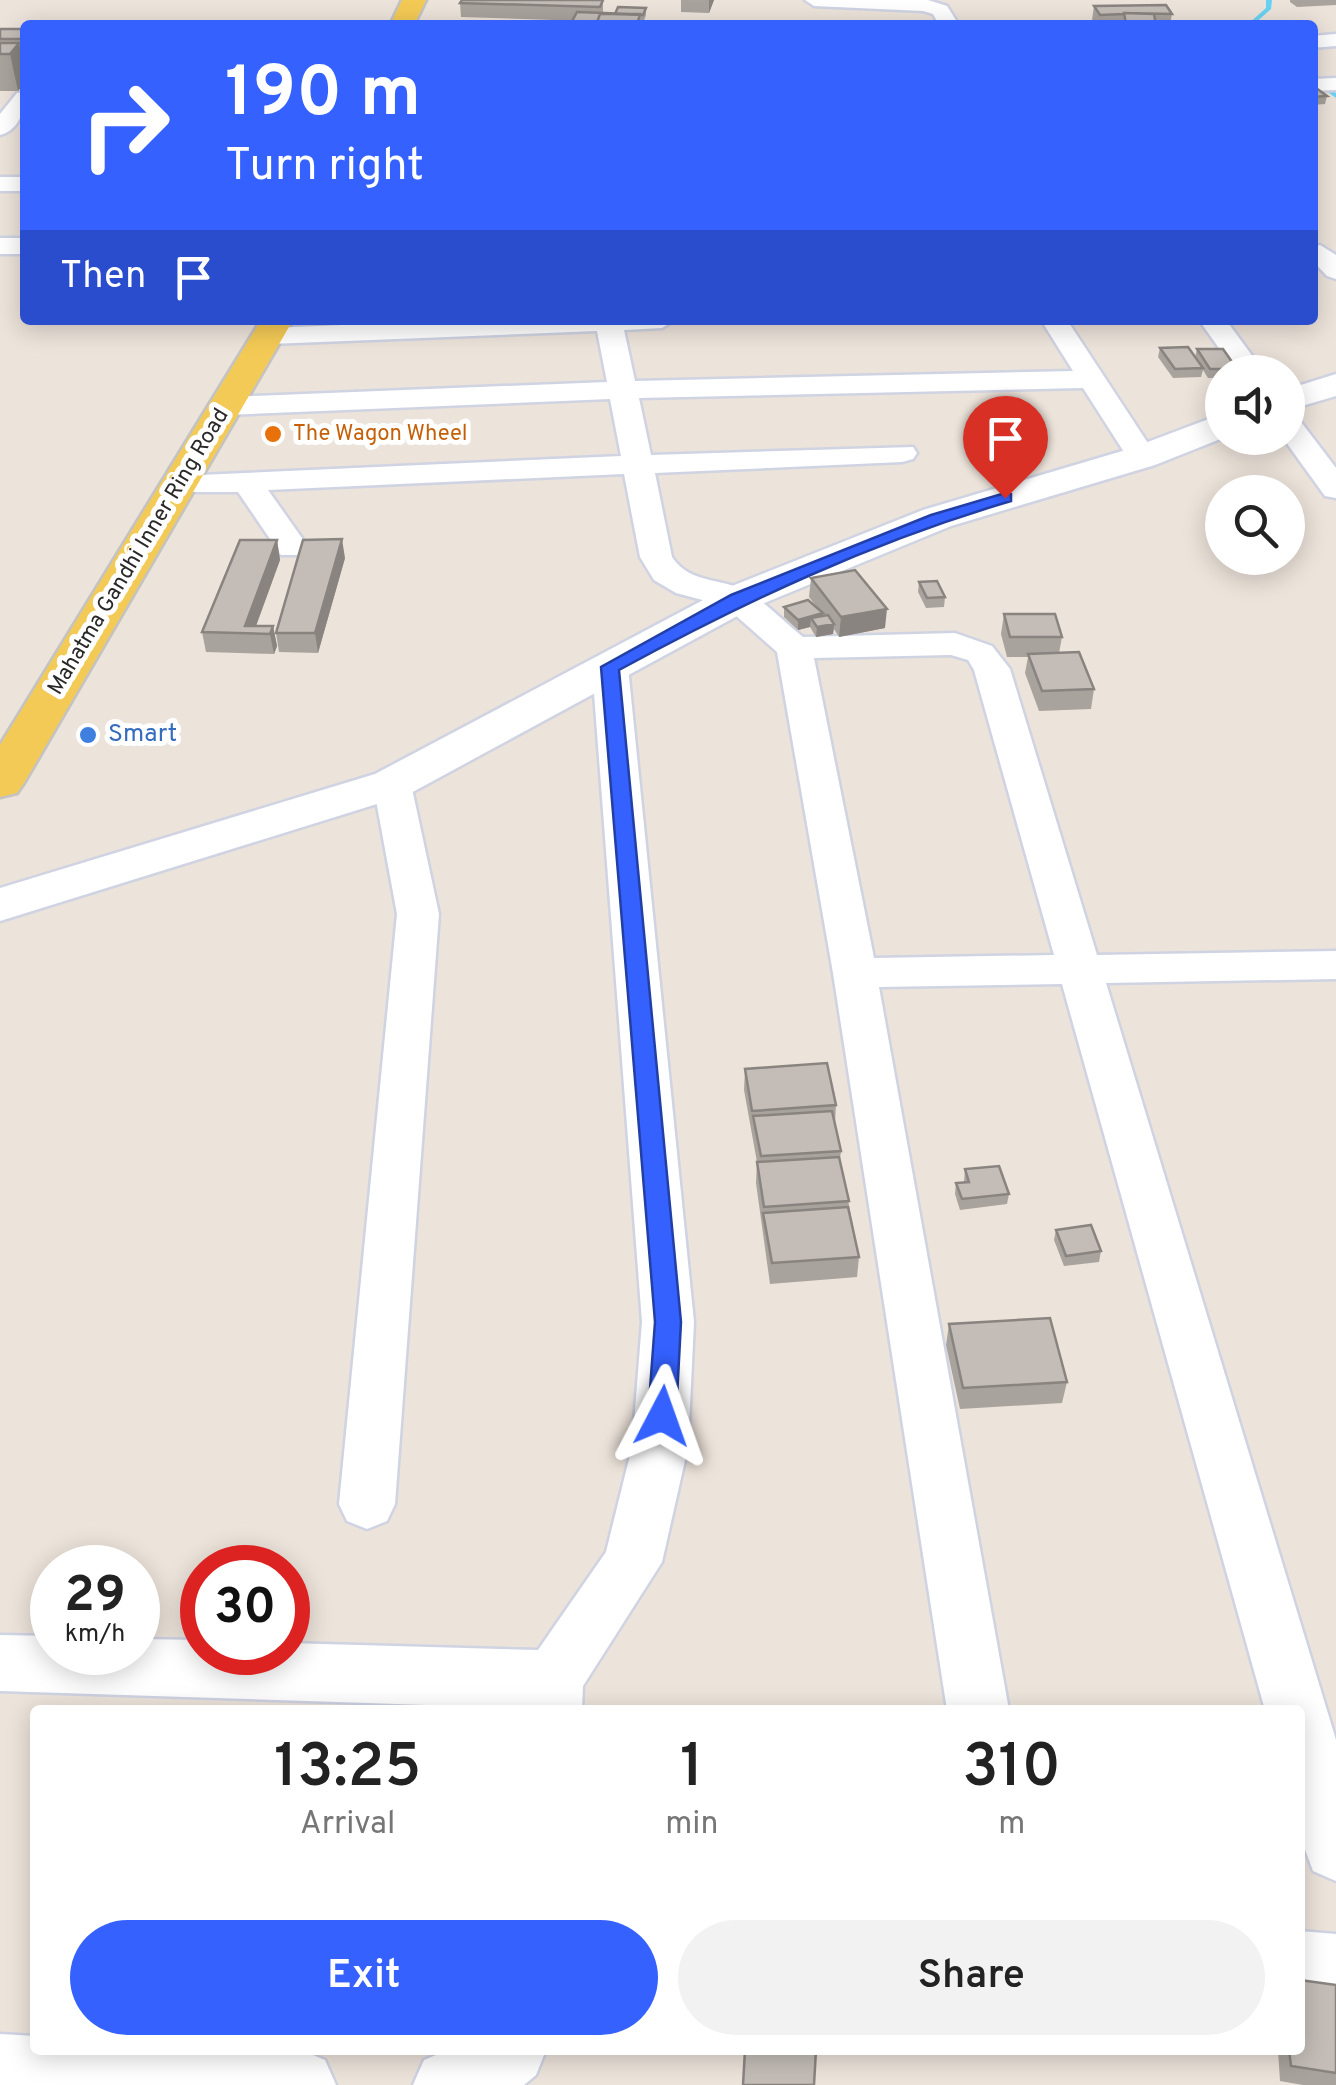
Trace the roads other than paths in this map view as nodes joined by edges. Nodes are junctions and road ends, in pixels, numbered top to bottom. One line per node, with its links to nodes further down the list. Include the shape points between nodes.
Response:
1 (814, 0): 2 (street, via 925,5)
2 (947, 20)
3 (20, 105): 4 (street)
4 (0, 131)
5 (265, 325): 14 (main road, Mahatma Gandhi Inner Ring Road); 27 (main road, Mahatma Gandhi Inner Ring Road)
6 (610, 325): 12 (street)
7 (1057, 325): 10 (street)
8 (1216, 325): 9 (street)
9 (1238, 355)
10 (1092, 379): 12 (street); 18 (street)
11 (1336, 384): 13 (street)
12 (623, 390): 14 (street); 19 (street)
13 (1305, 394)
14 (227, 406): 21 (main road, Mahatma Gandhi Inner Ring Road)
15 (1205, 432): 18 (street)
16 (1305, 447): 22 (street)
17 (902, 452): 19 (street)
18 (1142, 457): 24 (street, via 936,518)
19 (637, 465): 20 (street); 24 (street, via 656,557 666,573)
20 (247, 482): 21 (street); 23 (street)
21 (176, 484): 28 (main road, Mahatma Gandhi Inner Ring Road)
22 (1336, 489)
23 (292, 548)
24 (737, 599): 25 (street); 26 (street)
25 (794, 648): 31 (street, via 955,644 980,654 992,668); 32 (street)
26 (610, 667): 29 (street); 36 (street, via 668,1322 660,1447 633,1562)
27 (0, 724)
28 (0, 784)
29 (392, 784): 30 (street); 34 (street, via 418,914)
30 (0, 905)
31 (1082, 969): 32 (street); 33 (street); 38 (street)
32 (855, 972): 37 (street)
33 (1332, 974)
34 (366, 1504)
35 (0, 1663): 36 (street)
36 (553, 1694)
37 (977, 1705)
38 (1295, 1705)
39 (1305, 1741): 40 (street)
40 (1336, 1848)
41 (1305, 1965): 42 (street)
42 (1336, 1968)
43 (505, 2055): 46 (street, via 481,2076)
44 (0, 2069): 45 (street)
45 (300, 2085)
46 (449, 2085)

